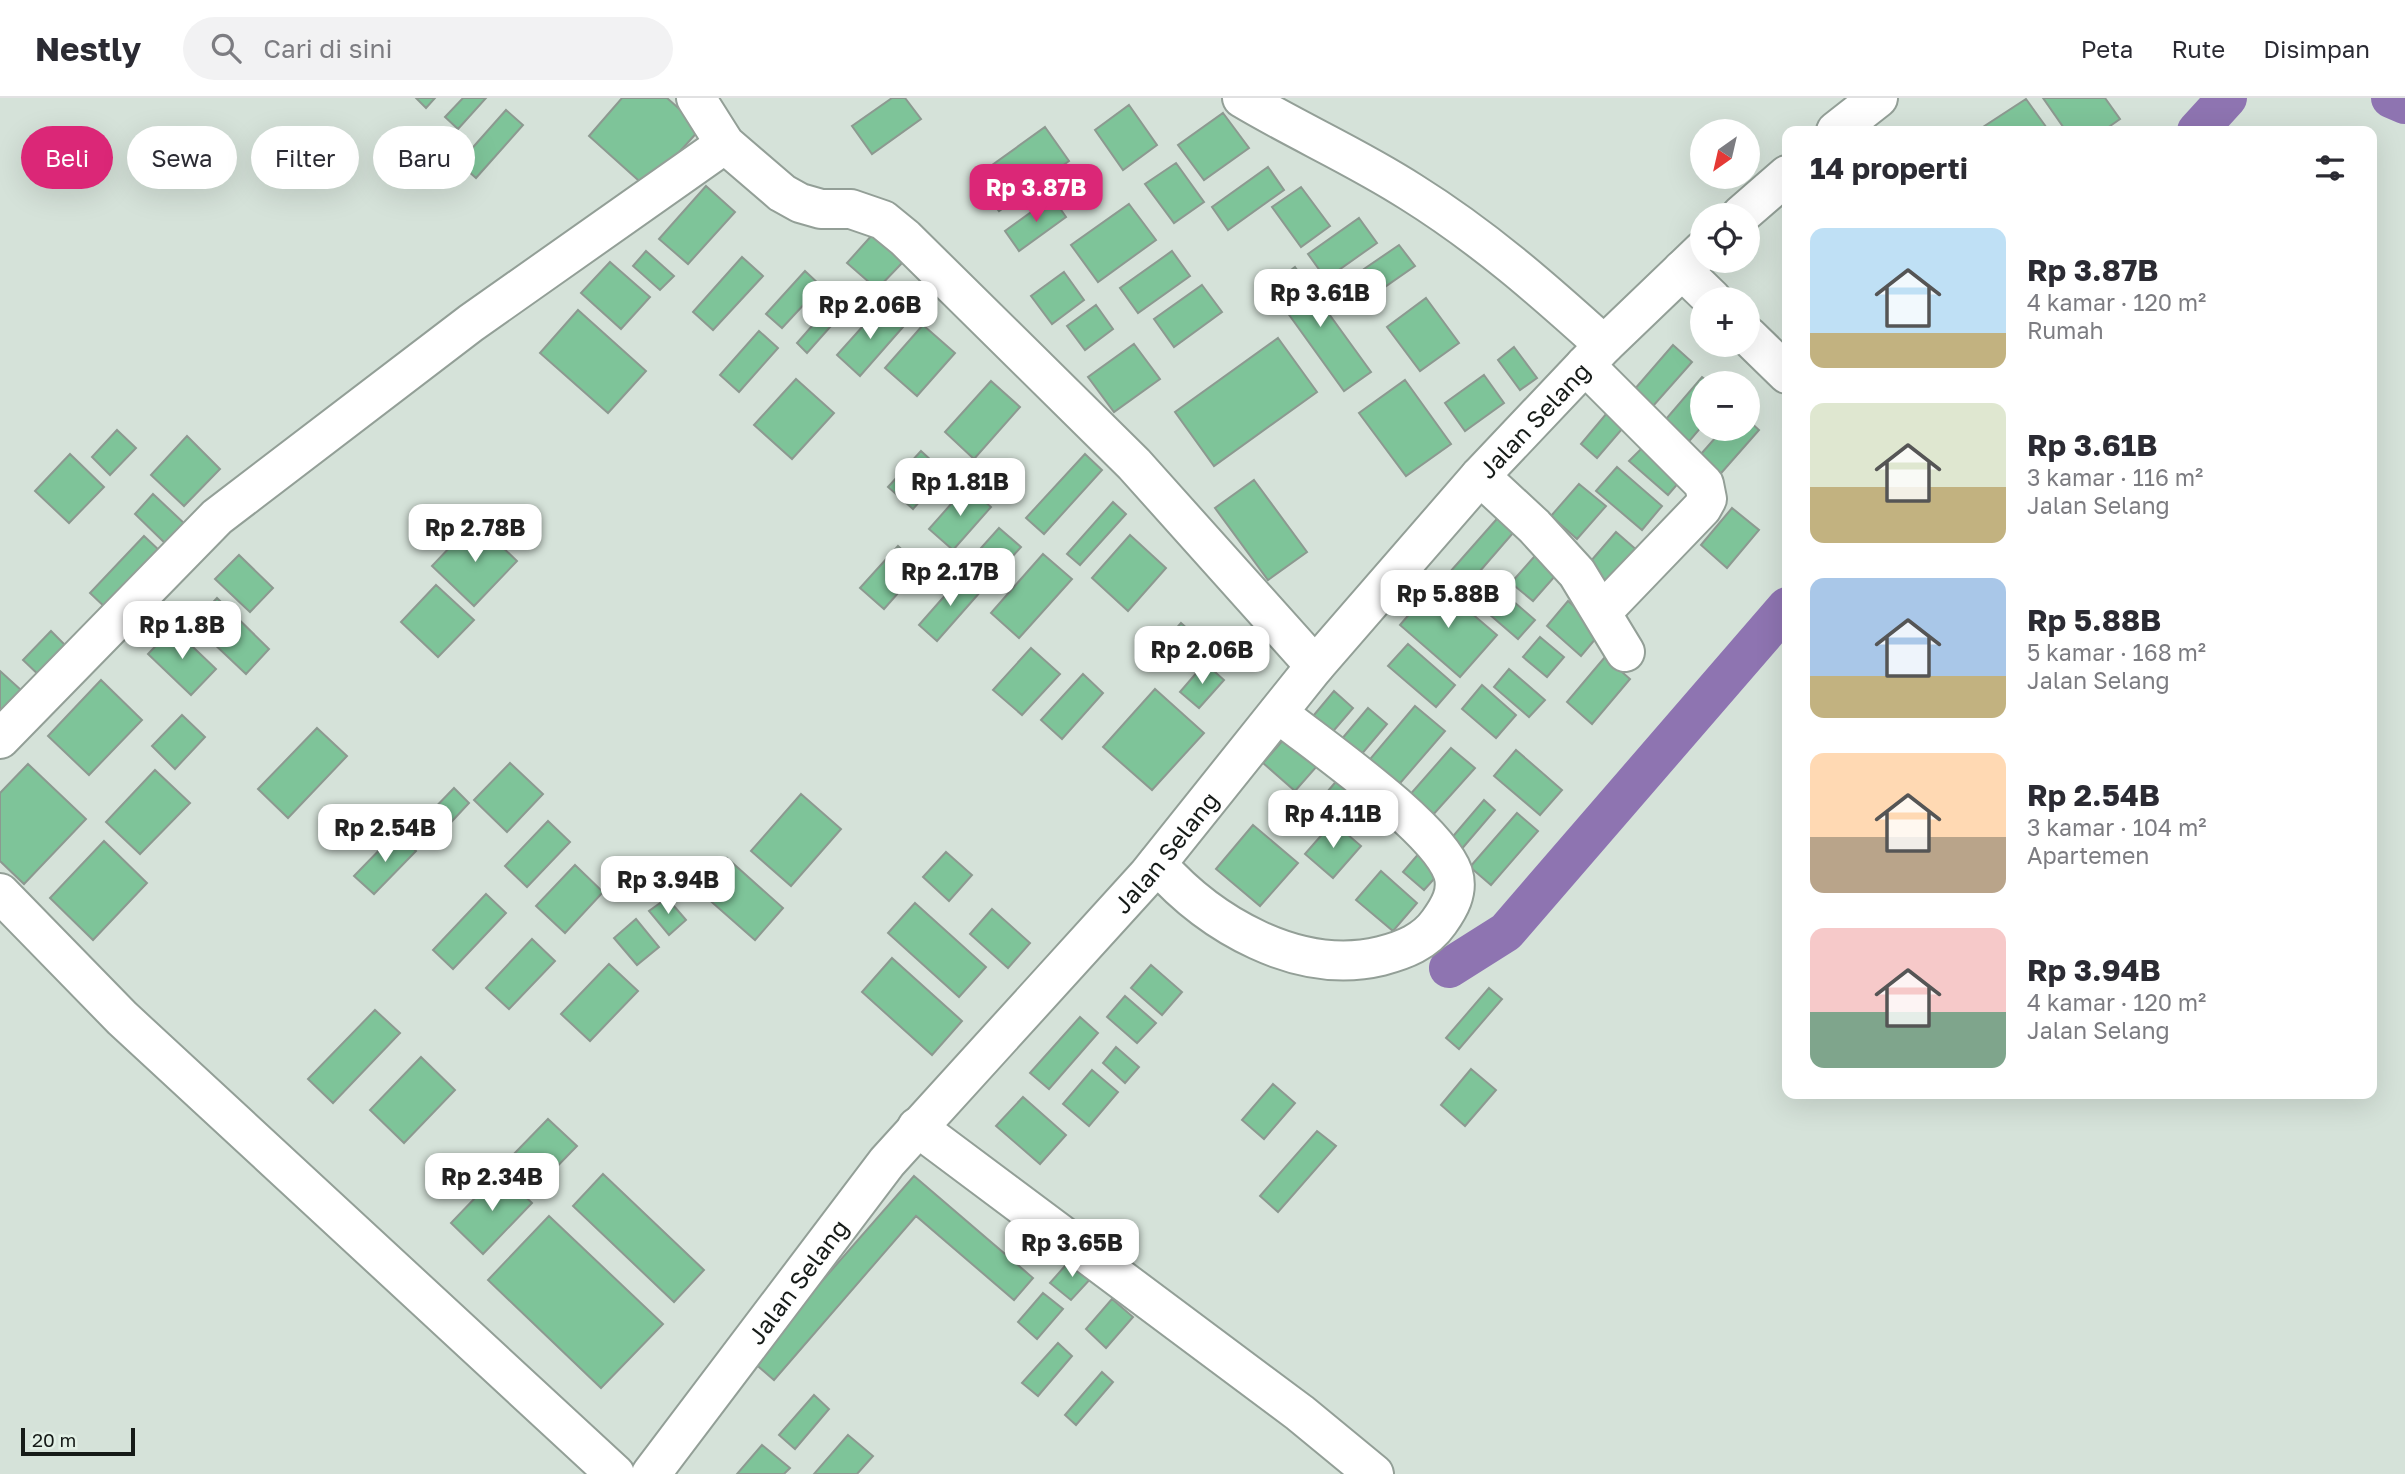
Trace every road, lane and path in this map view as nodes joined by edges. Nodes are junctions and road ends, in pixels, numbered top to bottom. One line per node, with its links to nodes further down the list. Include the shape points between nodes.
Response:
1 (696, 98): 5 (street)
2 (1242, 98): 10 (street, via 1409,190 1515,264)
3 (1878, 98): 4 (street)
4 (1842, 126)
5 (725, 144): 15 (street, via 800,203 821,209 851,209 883,220 905,238 1134,464); 17 (street, via 471,323 217,517)
6 (1782, 179): 7 (street)
7 (1755, 203)
8 (1690, 262): 10 (street, Jalan Selang)
9 (1760, 348): 11 (street)
10 (1594, 355): 12 (street, Jalan Selang); 13 (street, via 1704,484 1707,499)
11 (1782, 369)
12 (1480, 476): 13 (street, via 1555,547); 15 (street, Jalan Selang)
13 (1602, 612): 14 (street)
14 (1625, 652)
15 (1315, 666): 16 (street, Jalan Selang)
16 (1278, 713): 18 (street, Jalan Selang); 18 (street, via 1394,805 1422,830 1447,863 1454,892 1437,926 1405,950 1353,961 1318,959 1250,936)
17 (0, 739)
18 (1152, 870): 20 (street, Jalan Selang)
19 (0, 893): 21 (street, via 122,1018)
20 (917, 1127): 22 (street, Jalan Selang); 23 (street, via 1300,1413)
21 (615, 1474)
22 (651, 1474)
23 (1374, 1474)

